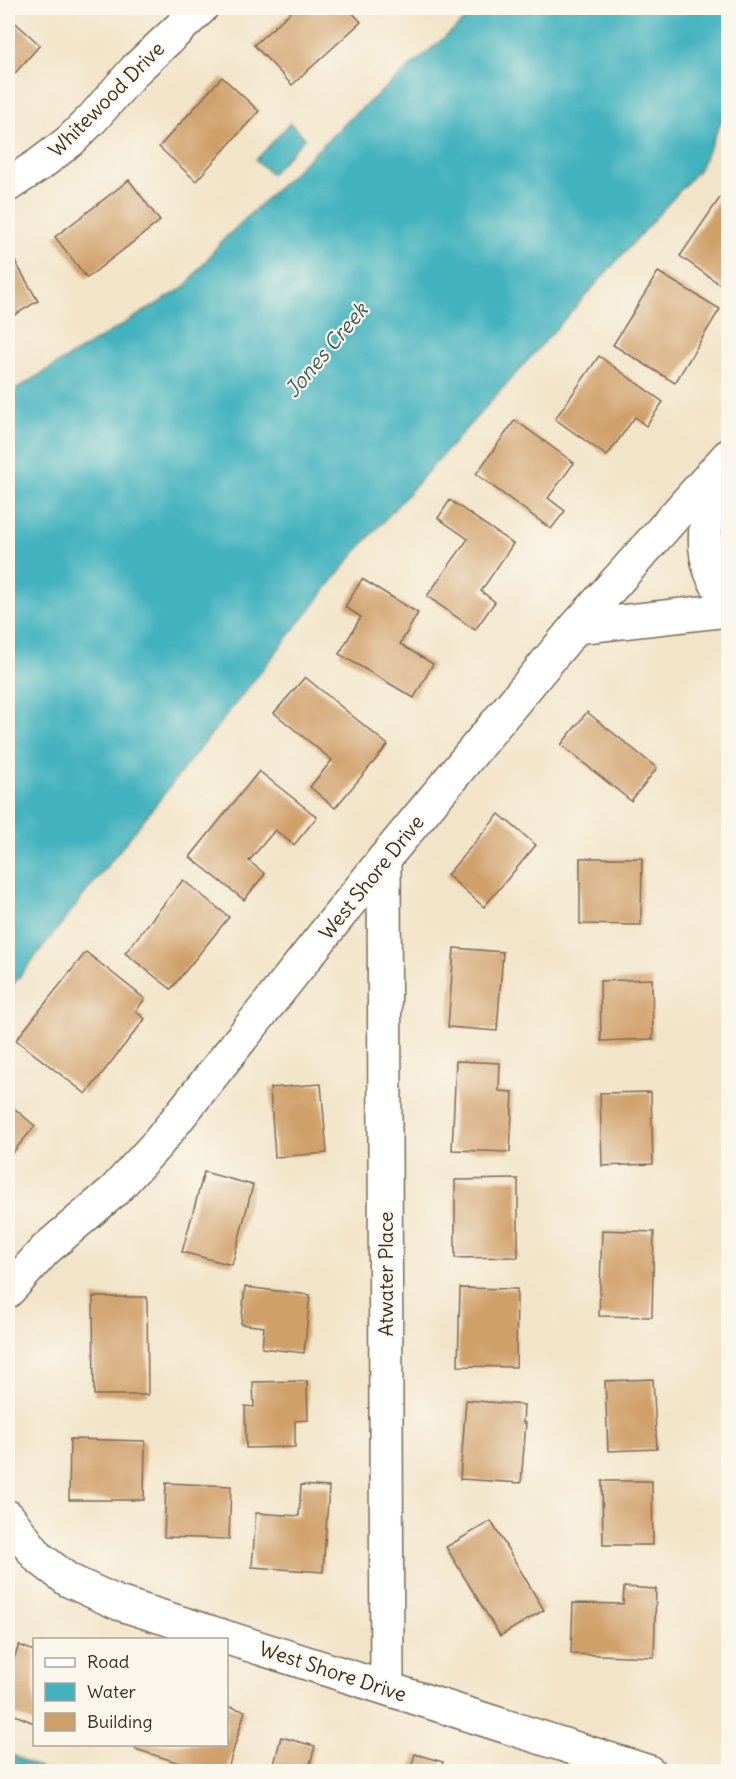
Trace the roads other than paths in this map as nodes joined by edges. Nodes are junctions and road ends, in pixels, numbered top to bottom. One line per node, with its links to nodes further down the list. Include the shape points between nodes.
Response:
1 (201, 8): 2 (street, Whitewood Drive, via 136,69 70,141)
2 (8, 185)
3 (724, 462): 4 (street, via 709,501 705,541 712,576); 6 (street, West Shore Drive)
4 (729, 600)
5 (729, 610): 6 (street)
6 (576, 627): 7 (street, West Shore Drive)
7 (384, 860): 8 (street, West Shore Drive, via 158,1143 115,1190 46,1249); 10 (street, Atwater Place)
8 (8, 1291)
9 (8, 1517): 10 (street, West Shore Drive, via 38,1557 68,1580 118,1603)
10 (387, 1688): 11 (street, West Shore Drive)
11 (649, 1772)

